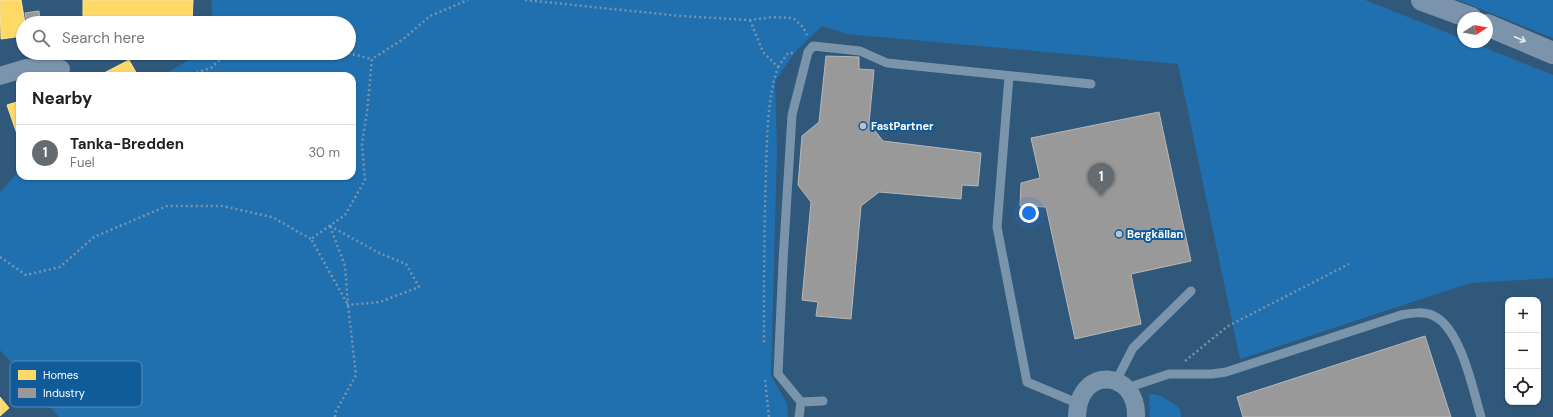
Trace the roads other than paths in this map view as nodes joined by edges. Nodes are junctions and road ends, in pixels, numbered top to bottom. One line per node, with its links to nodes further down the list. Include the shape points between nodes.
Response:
1 (1422, 0): 2 (highway)
2 (1457, 13)
3 (1493, 28): 4 (highway, one-way to 4)
4 (1553, 53)
5 (61, 69): 6 (street, via 26,68)
6 (0, 76)
7 (1009, 76): 8 (lane); 12 (lane, via 887,63 860,51 813,46 808,52 792,115 778,374); 13 (lane, via 997,227 1027,382)
8 (1091, 84)
9 (1192, 291): 10 (lane, via 1133,348)
10 (1121, 384): 13 (street, via 1104,380 1094,382 1080,395); 15 (street, via 1134,402); 16 (lane, via 1169,374 1226,372 1417,312 1434,316 1447,326 1454,336)
11 (823, 401): 12 (lane)
12 (801, 402): 14 (lane)
13 (1077, 410)
14 (799, 417)
15 (1136, 417)
16 (1481, 417)

